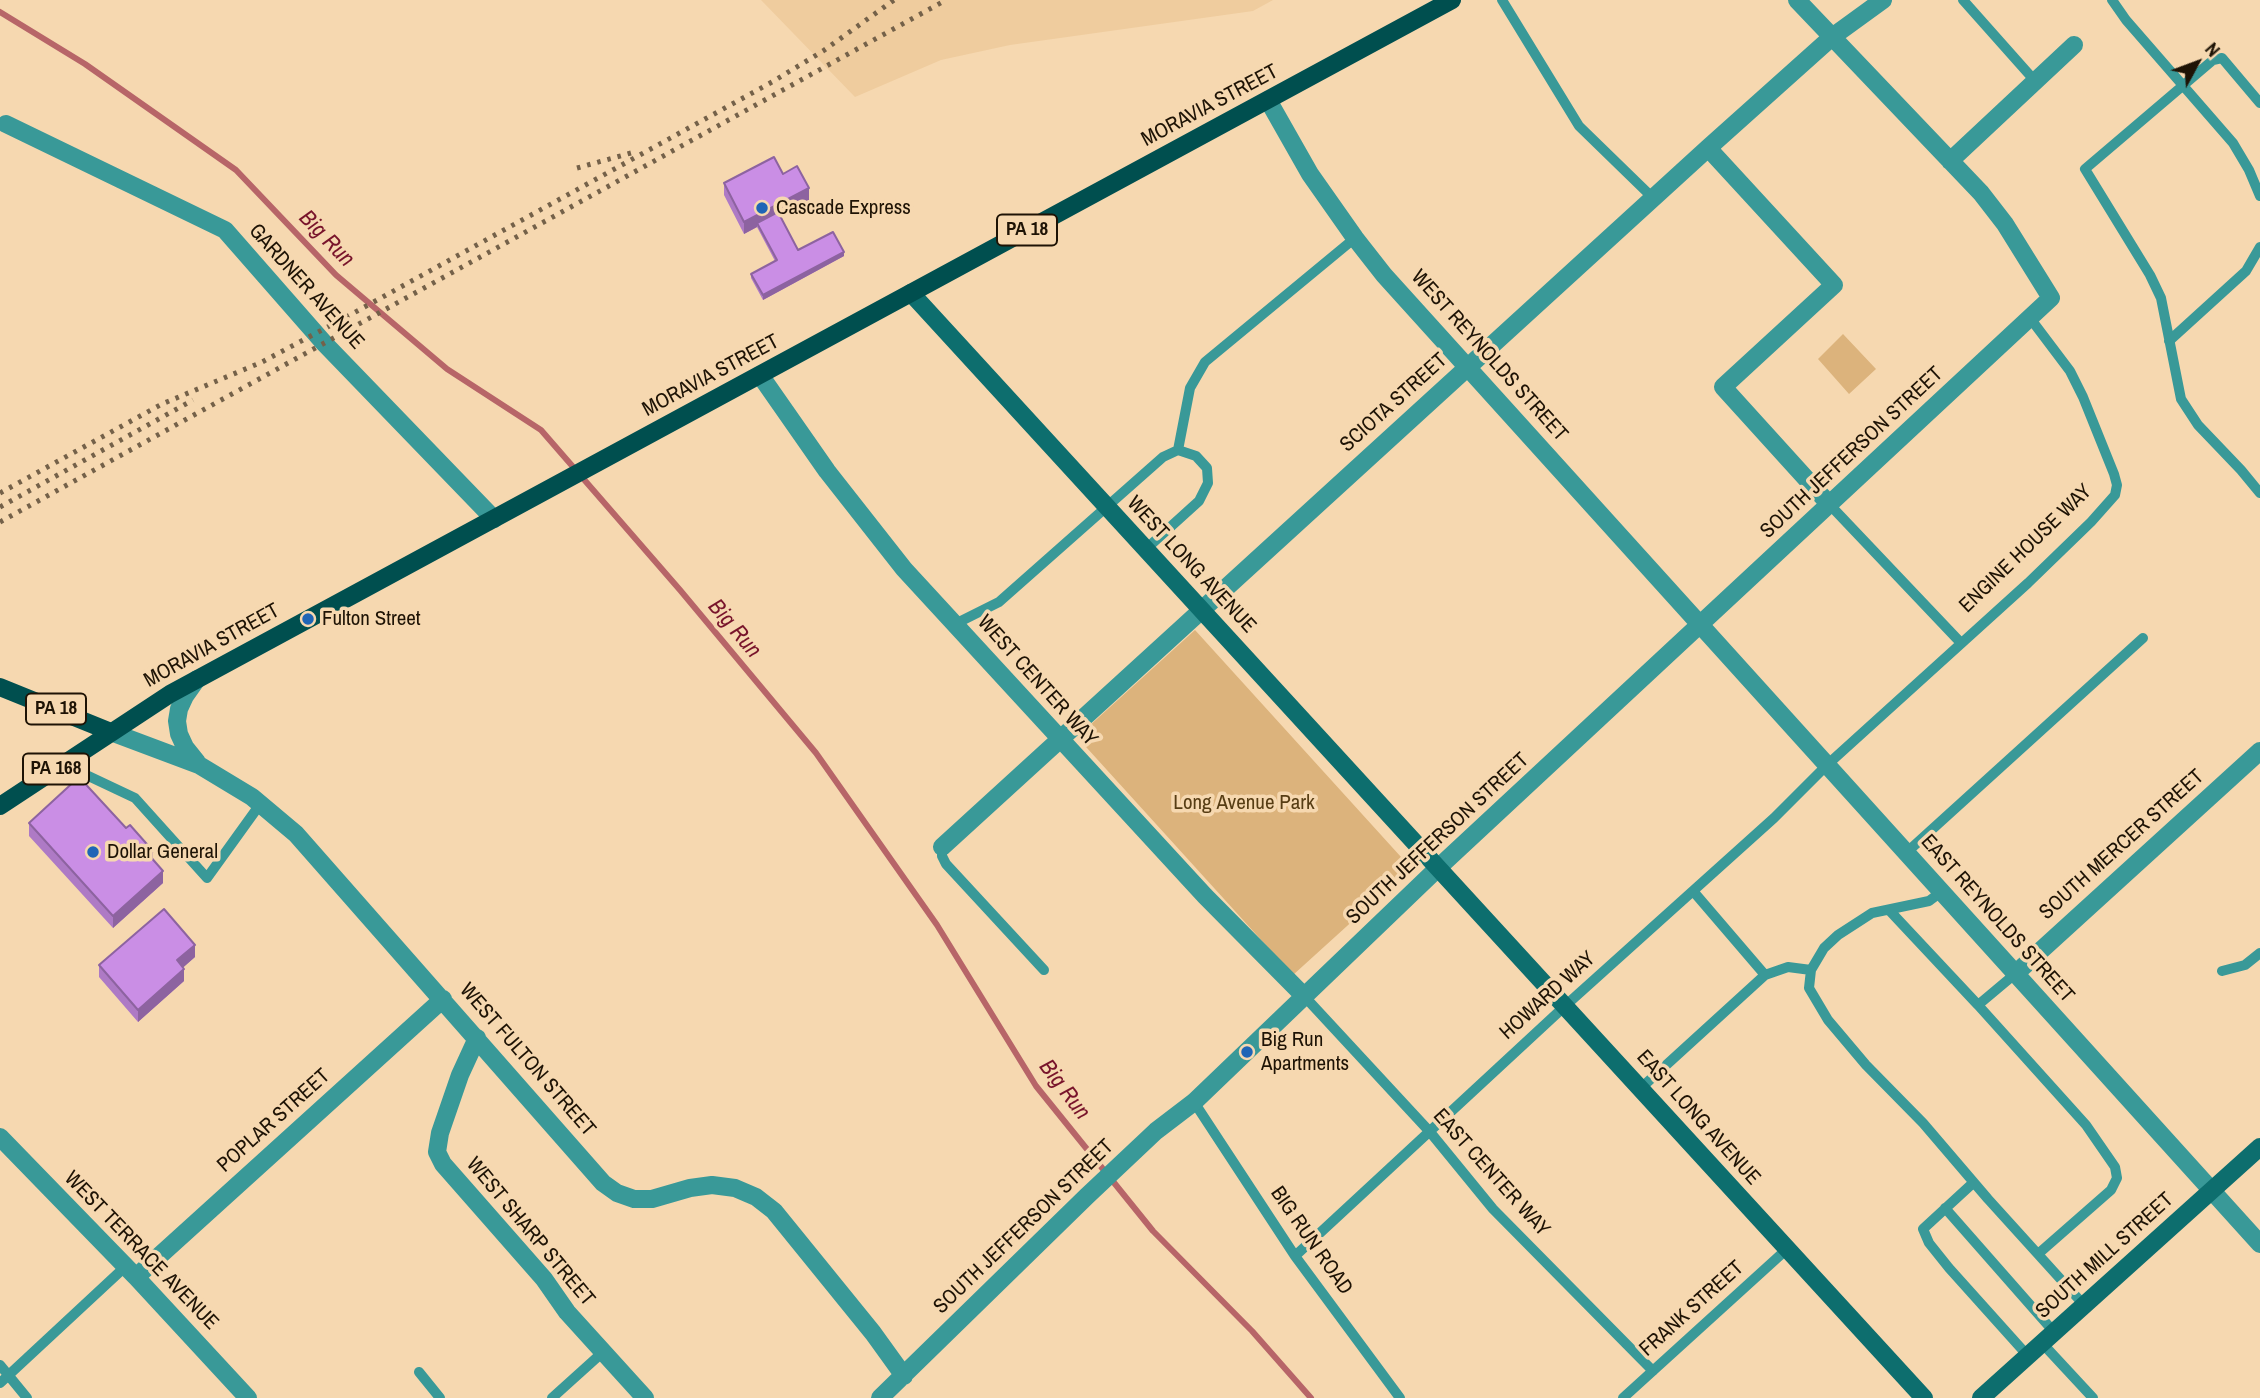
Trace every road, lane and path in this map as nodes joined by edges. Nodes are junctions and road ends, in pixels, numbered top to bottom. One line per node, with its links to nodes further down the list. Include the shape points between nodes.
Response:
1 (1452, 0): 11 (main road, MORAVIA STREET / PA 18)
2 (1502, 0): 17 (lane, via 1579,126)
3 (1797, 0): 7 (street)
4 (1883, 0): 7 (street, SCIOTA STREET)
5 (1963, 0): 9 (lane)
6 (2112, 0): 10 (lane)
7 (1832, 37): 14 (street, SCIOTA STREET); 15 (street)
8 (2074, 44): 9 (street)
9 (2035, 81): 15 (street)
10 (2183, 85): 12 (lane, via 2222,58); 16 (lane, via 2233,143); 22 (lane, via 2085,169 2150,275 2161,298)
11 (1268, 100): 18 (street, WEST REYNOLDS STREET); 20 (main road, MORAVIA STREET / PA 18)
12 (2260, 103)
13 (6, 124): 29 (street, GARDNER AVENUE, via 225,230 324,343)
14 (1708, 148): 17 (street, SCIOTA STREET); 27 (street, via 1835,285 1723,387)
15 (1950, 160): 21 (street, via 2005,224 2051,298)
16 (2260, 196)
17 (1653, 198): 23 (street, SCIOTA STREET)
18 (1355, 238): 23 (street, WEST REYNOLDS STREET); 25 (lane, via 1205,362 1191,388)
19 (2260, 247): 22 (lane, via 2246,271)
20 (911, 293): 24 (main road, MORAVIA STREET / PA 18); 28 (street, WEST LONG AVENUE)
21 (2030, 318): 27 (street, SOUTH JEFFERSON STREET); 35 (lane, ENGINE HOUSE WAY, via 2070,371 2083,397 2114,474 2115,495)
22 (2169, 341): 26 (lane, via 2182,399 2198,425)
23 (1467, 367): 31 (street, SCIOTA STREET); 33 (street, WEST REYNOLDS STREET)
24 (760, 375): 29 (main road, MORAVIA STREET / PA 18); 32 (street, WEST CENTER WAY, via 863,519)
25 (1178, 450): 28 (lane, via 1163,457); 30 (lane, via 1196,456 1207,468 1208,483 1199,501)
26 (2260, 493)
27 (1830, 505): 33 (street, SOUTH JEFFERSON STREET); 35 (lane)
28 (1107, 507): 30 (street, WEST LONG AVENUE); 32 (lane, via 999,602)
29 (494, 519): 36 (main road, MORAVIA STREET / PA 18)
30 (1146, 549): 31 (street, WEST LONG AVENUE)
31 (1200, 609): 39 (street, SCIOTA STREET); 48 (street, WEST LONG AVENUE)
32 (955, 624): 39 (street, WEST CENTER WAY)
33 (1700, 625): 43 (street, EAST REYNOLDS STREET); 48 (street, SOUTH JEFFERSON STREET)
34 (2143, 638): 47 (lane)
35 (1961, 643): 43 (lane, ENGINE HOUSE WAY)
36 (198, 679): 38 (main road, MORAVIA STREET / PA 18); 42 (street, via 185,696 177,721 185,747)
37 (0, 687): 38 (main road, PA 18)
38 (111, 732): 41 (main road, MORAVIA STREET / PA 168); 42 (street, WEST FULTON STREET)
39 (1058, 738): 46 (street, SCIOTA STREET); 58 (street, WEST CENTER WAY)
40 (2260, 751): 56 (street, SOUTH MERCER STREET)
41 (63, 764): 44 (lane, via 135,798 207,878); 45 (main road, MORAVIA STREET / PA 168)
42 (199, 765): 44 (street, WEST FULTON STREET)
43 (1827, 765): 47 (street, EAST REYNOLDS STREET); 49 (lane, HOWARD WAY)
44 (261, 803): 59 (street, WEST FULTON STREET, via 315,853)
45 (0, 806)
46 (942, 847): 53 (lane, via 946,864)
47 (1906, 853): 50 (street, EAST REYNOLDS STREET)
48 (1439, 867): 58 (street, SOUTH JEFFERSON STREET); 61 (street, EAST LONG AVENUE)
49 (1693, 891): 57 (lane); 61 (lane, HOWARD WAY)
50 (1941, 892): 51 (lane, via 1929,901); 56 (street, EAST REYNOLDS STREET)
51 (1889, 910): 54 (lane, via 1872,913 1838,934); 60 (lane)
52 (2260, 953): 55 (lane, via 2245,965)
53 (1044, 970)
54 (1811, 970): 57 (lane, via 1788,967); 68 (lane, via 1809,988 1828,1020)
55 (2221, 971)
56 (2015, 974): 60 (lane); 69 (street, EAST REYNOLDS STREET)
57 (1765, 975): 63 (lane)
58 (1305, 997): 64 (street, SOUTH JEFFERSON STREET); 65 (lane, EAST CENTER WAY)
59 (443, 999): 62 (street, WEST FULTON STREET); 75 (street, POPLAR STREET)
60 (1978, 1005): 73 (lane, via 2086,1125 2115,1167 2117,1178 2111,1190)
61 (1565, 1006): 63 (street, EAST LONG AVENUE); 65 (lane, HOWARD WAY)
62 (477, 1038): 78 (street, WEST SHARP STREET, via 446,1110 438,1152 443,1164); 84 (street, WEST FULTON STREET, via 617,1193 652,1199 712,1185 735,1188 774,1211)
63 (1640, 1088): 72 (street, EAST LONG AVENUE)
64 (1195, 1101): 74 (lane, BIG RUN ROAD); 84 (street, SOUTH JEFFERSON STREET, via 1087,1196)
65 (1430, 1132): 74 (lane, HOWARD WAY); 81 (lane, EAST CENTER WAY, via 1493,1209)
66 (0, 1137): 75 (street, WEST TERRACE AVENUE)
67 (2260, 1147): 69 (street, SOUTH MILL STREET)
68 (1973, 1183): 70 (lane); 73 (lane)
69 (2212, 1191): 71 (street, EAST REYNOLDS STREET); 76 (street, SOUTH MILL STREET)
70 (1945, 1208): 77 (lane); 79 (lane, via 1923,1228 1929,1243)
71 (2260, 1244)
72 (1787, 1249): 81 (lane, FRANK STREET); 94 (street, EAST LONG AVENUE)
73 (2038, 1254): 76 (lane)
74 (1295, 1255): 92 (lane, BIG RUN ROAD)
75 (131, 1271): 83 (lane); 87 (street, WEST TERRACE AVENUE)
76 (2084, 1305): 77 (street, SOUTH MILL STREET)
77 (2048, 1338): 79 (street, SOUTH MILL STREET); 96 (lane)
78 (603, 1352): 89 (lane); 90 (street, WEST SHARP STREET)
79 (2028, 1356): 95 (street, SOUTH MILL STREET)
80 (0, 1365): 83 (lane)
81 (1653, 1371): 93 (lane, FRANK STREET)
82 (419, 1372): 88 (lane)
83 (9, 1375): 85 (lane); 86 (lane)
84 (904, 1376): 91 (street, SOUTH JEFFERSON STREET)
85 (0, 1383)
86 (27, 1398)
87 (248, 1398)
88 (440, 1398)
89 (552, 1398)
90 (645, 1398)
91 (880, 1398)
92 (1401, 1398)
93 (1623, 1398)
94 (1924, 1398)
95 (1981, 1398)
96 (2093, 1398)

